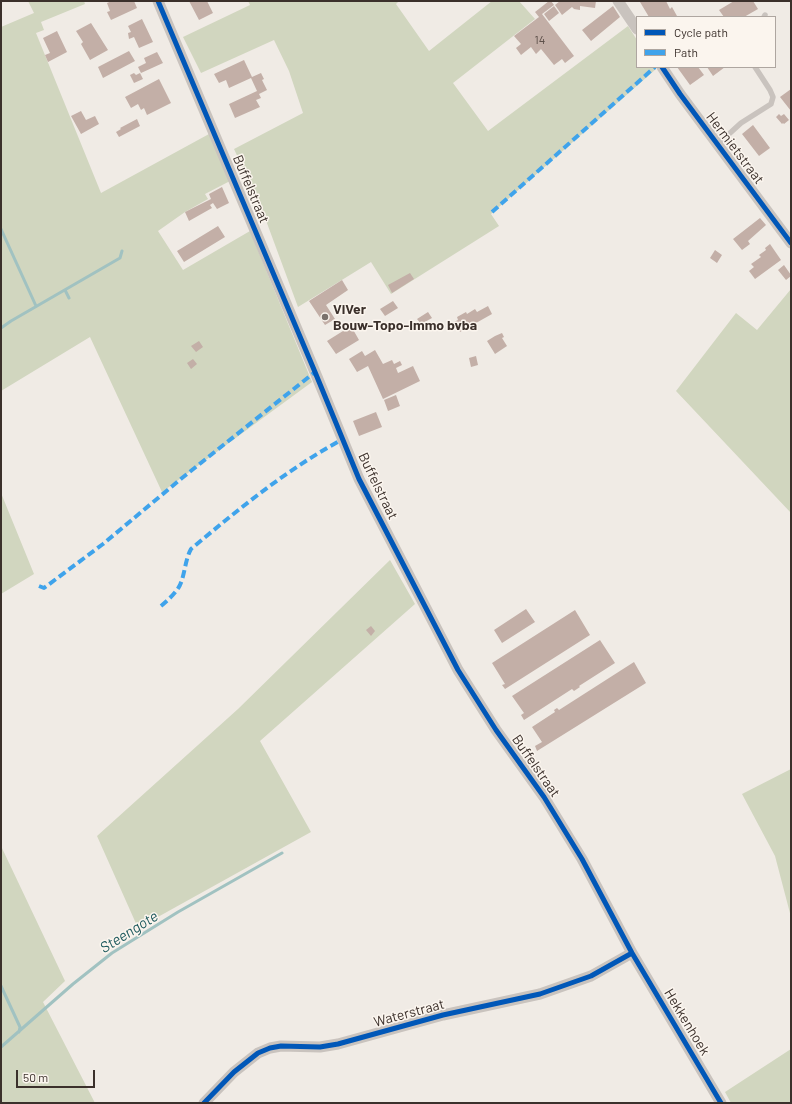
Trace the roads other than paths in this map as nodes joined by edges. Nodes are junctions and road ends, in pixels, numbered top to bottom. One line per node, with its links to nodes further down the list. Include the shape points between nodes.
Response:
1 (158, 1): 8 (street, Buffelstraat, via 359,479 458,670 496,730 544,797 582,859)
2 (618, 1): 3 (street)
3 (636, 28)
4 (663, 68): 6 (street, Hermietstraat)
5 (755, 68): 6 (lane, via 770,90 773,97 771,104 741,123)
6 (718, 144): 7 (street, Hermietstraat)
7 (791, 243)
8 (632, 953): 9 (street, Waterstraat, via 591,976 540,994 443,1015 338,1044 270,1048 258,1053 234,1072); 10 (street, Hekkenhoek)
9 (204, 1103)
10 (721, 1103)

